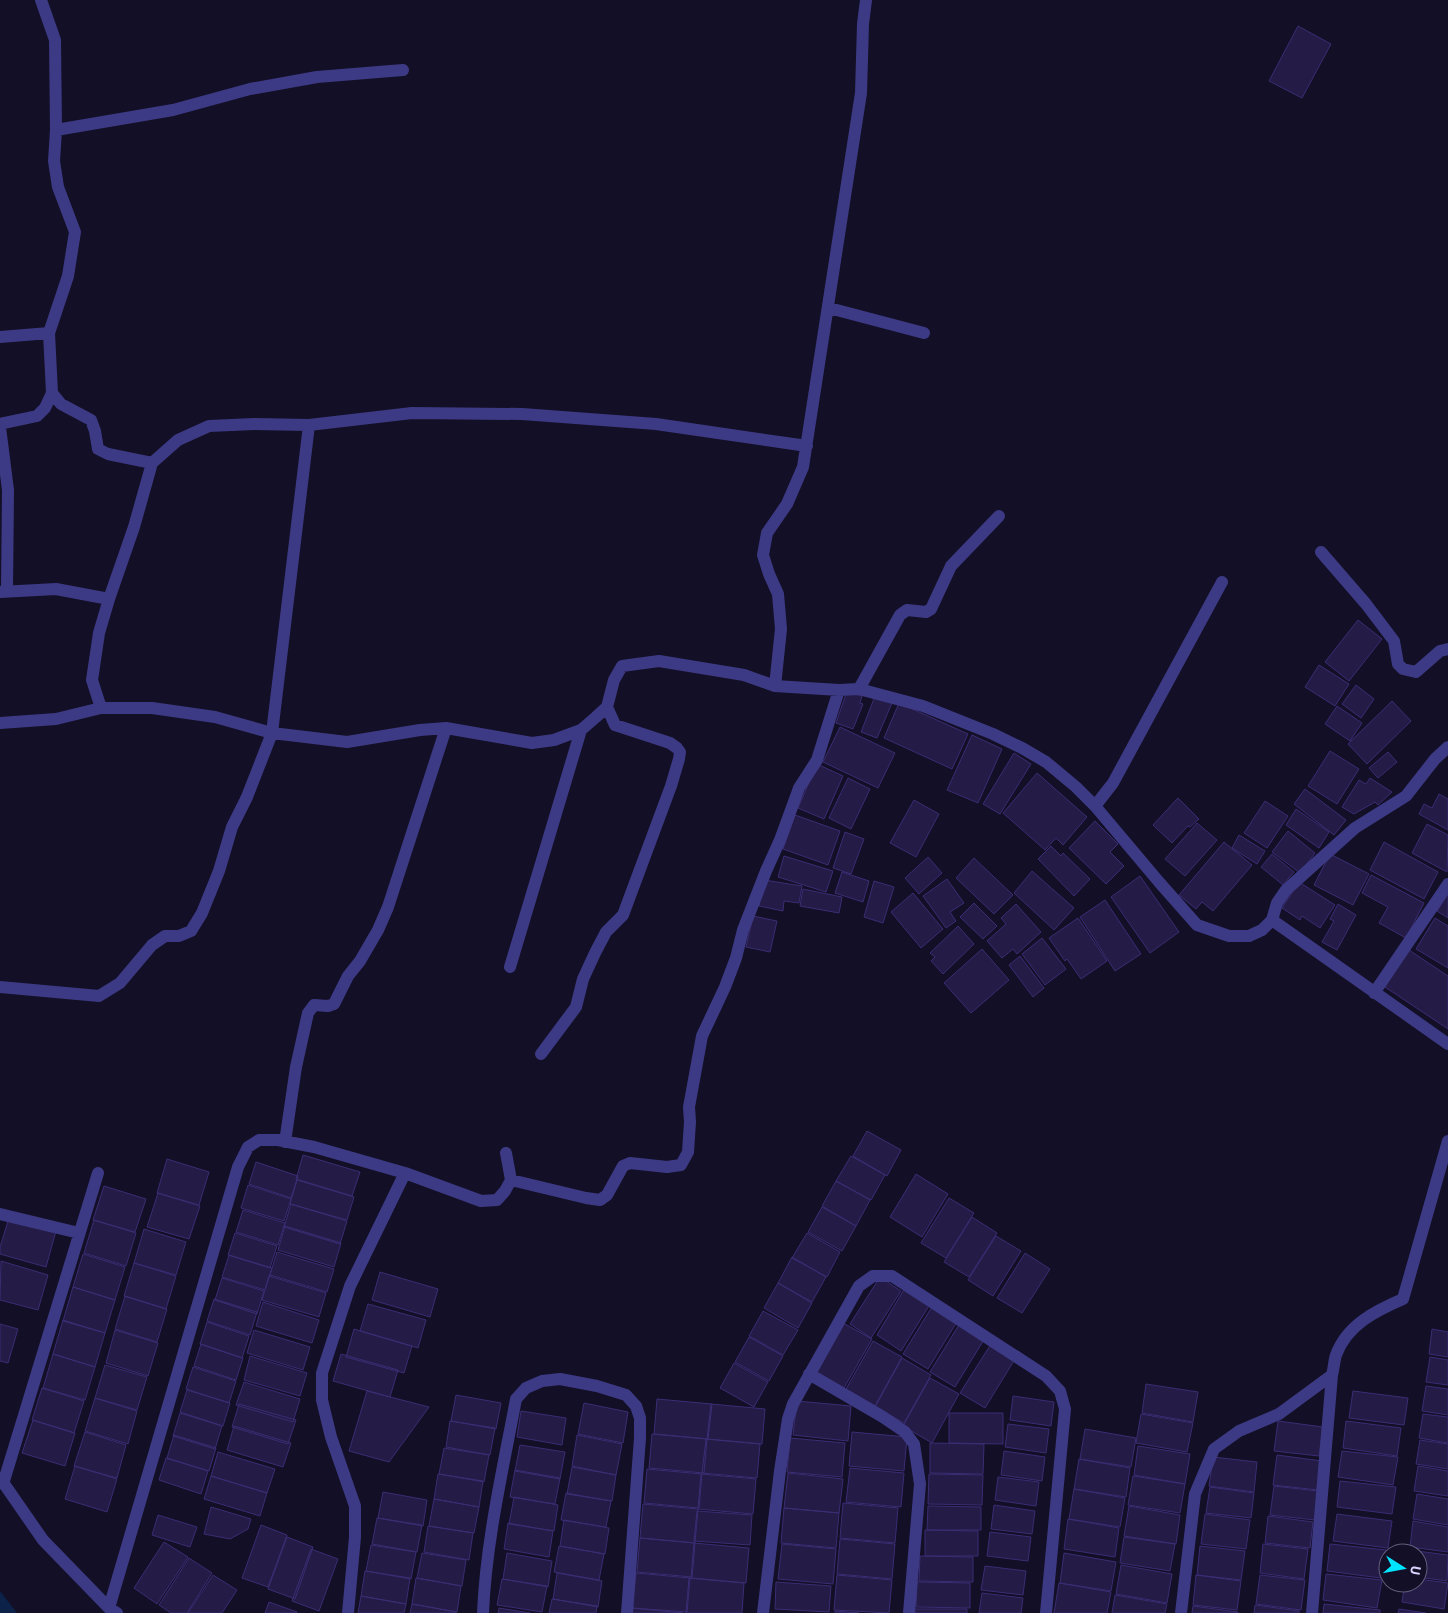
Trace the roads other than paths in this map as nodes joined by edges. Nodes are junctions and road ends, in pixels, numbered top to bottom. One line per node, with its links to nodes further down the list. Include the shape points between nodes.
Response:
1 (41, 0): 4 (street, via 55,40)
2 (866, 0): 5 (street, via 861,93)
3 (403, 70): 4 (street, via 317,77 250,89 172,110)
4 (56, 130): 6 (street, via 54,161 58,187 75,232 68,276)
5 (829, 308): 7 (street); 12 (street)
6 (49, 333): 8 (street); 9 (street)
7 (924, 333)
8 (0, 337)
9 (52, 393): 11 (street, via 37,416); 13 (street, via 61,404 91,420 98,449)
10 (309, 425): 12 (street, via 412,413 522,414 656,424); 13 (street, via 209,426 178,440); 28 (street)
11 (0, 426): 17 (street, via 8,490)
12 (806, 446): 20 (street, via 804,467 767,533 764,555 778,594 781,629)
13 (152, 463): 18 (street)
14 (999, 516): 21 (street, via 951,566 931,609 926,612 907,610 900,615)
15 (1320, 552): 19 (street, via 1394,641 1398,664 1403,670 1416,672 1440,650)
16 (1222, 582): 30 (street, via 1113,783)
17 (4, 591): 18 (street, via 56,589)
18 (109, 600): 24 (street, via 99,633 92,680)
19 (1448, 649)
20 (774, 686): 22 (street); 23 (street, via 744,675 659,661 639,663 622,666 614,680)
21 (858, 689): 22 (street); 30 (street, via 922,706 1022,748 1046,762)
22 (838, 690): 43 (street, via 817,760 799,788 743,930 734,965 702,1036 689,1107 688,1152 681,1165 667,1168 630,1163 623,1166 607,1195 600,1200)
23 (607, 707): 27 (street); 37 (street, via 615,725 670,743 680,752 679,760 623,915 606,932 595,953 583,979 576,1007)
24 (101, 708): 25 (street, via 56,719); 28 (street, via 152,708 215,717)
25 (0, 723)
26 (446, 728): 27 (street, via 532,743 554,740); 28 (street, via 347,742); 39 (street, via 378,930 334,1004 314,1005 308,1012)
27 (581, 730): 33 (street)
28 (272, 734): 34 (street, via 232,827 207,904 191,931 179,936 165,936 152,945 120,983 99,996)
29 (1448, 747): 32 (street, via 1406,796 1355,828 1286,890 1277,903)
30 (1095, 806): 32 (street, via 1197,925 1229,936 1250,936)
31 (1448, 884): 35 (street)
32 (1272, 920): 35 (street)
33 (510, 967)
34 (0, 987)
35 (1374, 993): 36 (street)
36 (1448, 1044)
37 (541, 1054)
38 (1448, 1141): 47 (street, via 1403,1300 1377,1311 1351,1329 1336,1355)
39 (285, 1142): 42 (street); 49 (street, via 259,1140 248,1147 238,1166)
40 (506, 1153): 43 (street)
41 (98, 1173): 45 (street)
42 (405, 1173): 43 (street, via 481,1201 497,1200); 50 (street, via 350,1286 322,1373 322,1400 331,1437 355,1506 356,1537)
43 (511, 1180)
44 (0, 1214): 45 (street)
45 (79, 1233): 48 (street)
46 (810, 1374): 53 (street, via 788,1420); 54 (street, via 891,1422 914,1444 920,1484); 55 (street, via 860,1286 873,1276 892,1276 1046,1376 1060,1392 1065,1409)
47 (1332, 1374): 56 (street, via 1279,1414 1239,1431 1214,1449 1195,1494); 57 (street)
48 (2, 1481): 49 (street, via 43,1540)
49 (113, 1610)
50 (348, 1613)
51 (483, 1613): 52 (street, via 493,1526 516,1399 526,1388 542,1381 560,1379 626,1396 636,1406 640,1418)
52 (627, 1613)
53 (763, 1613)
54 (910, 1613)
55 (1046, 1613)
56 (1181, 1613)
57 (1312, 1613)

